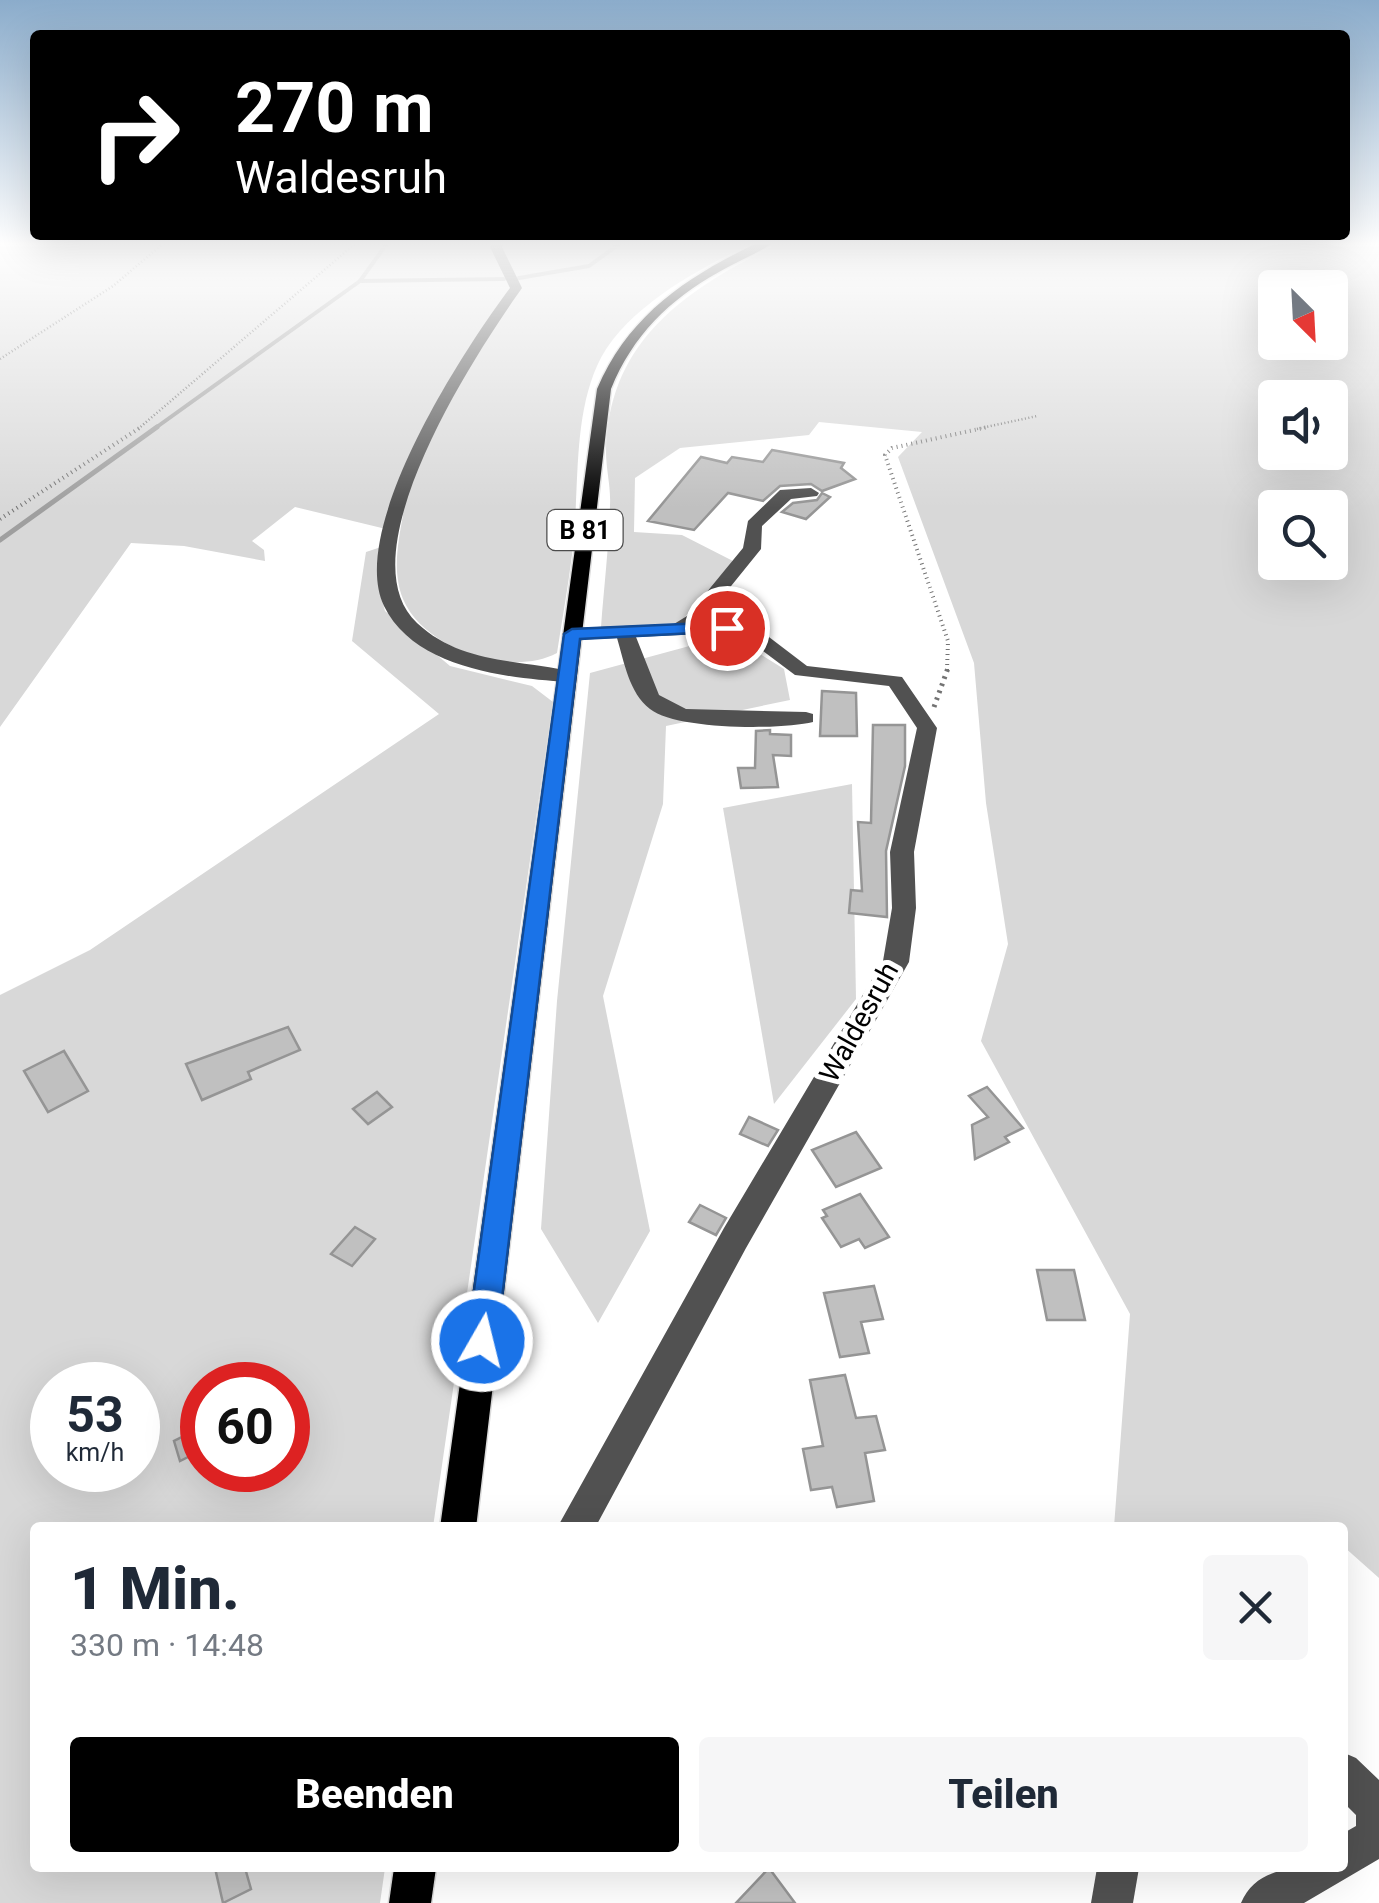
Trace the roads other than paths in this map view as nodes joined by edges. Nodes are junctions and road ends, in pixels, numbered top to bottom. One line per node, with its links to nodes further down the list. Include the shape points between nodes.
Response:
1 (486, 331): 7 (street, via 459,368 396,515 386,579 394,604 450,656)
2 (639, 331): 5 (main road, B 81, via 616,359 599,414)
3 (811, 493): 4 (street, via 786,494 754,525 752,549 694,620)
4 (677, 630): 6 (street); 10 (street, Waldesruh, via 727,628 758,638 802,671 895,681 927,728 902,852 904,908 896,962)
5 (572, 634): 6 (street); 7 (main road, B 81)
6 (626, 634): 8 (street, via 646,692 659,708 683,715)
7 (568, 676): 9 (main road, B 81)
8 (806, 718)
9 (459, 1522)
10 (578, 1522)
11 (1348, 1778): 12 (street, via 1376,1806 1377,1837)
12 (1348, 1853)
13 (414, 1872): 16 (main road)
14 (1117, 1872): 17 (street)
15 (1317, 1872): 18 (street)
16 (410, 1903)
17 (1112, 1903)
18 (1262, 1903)

